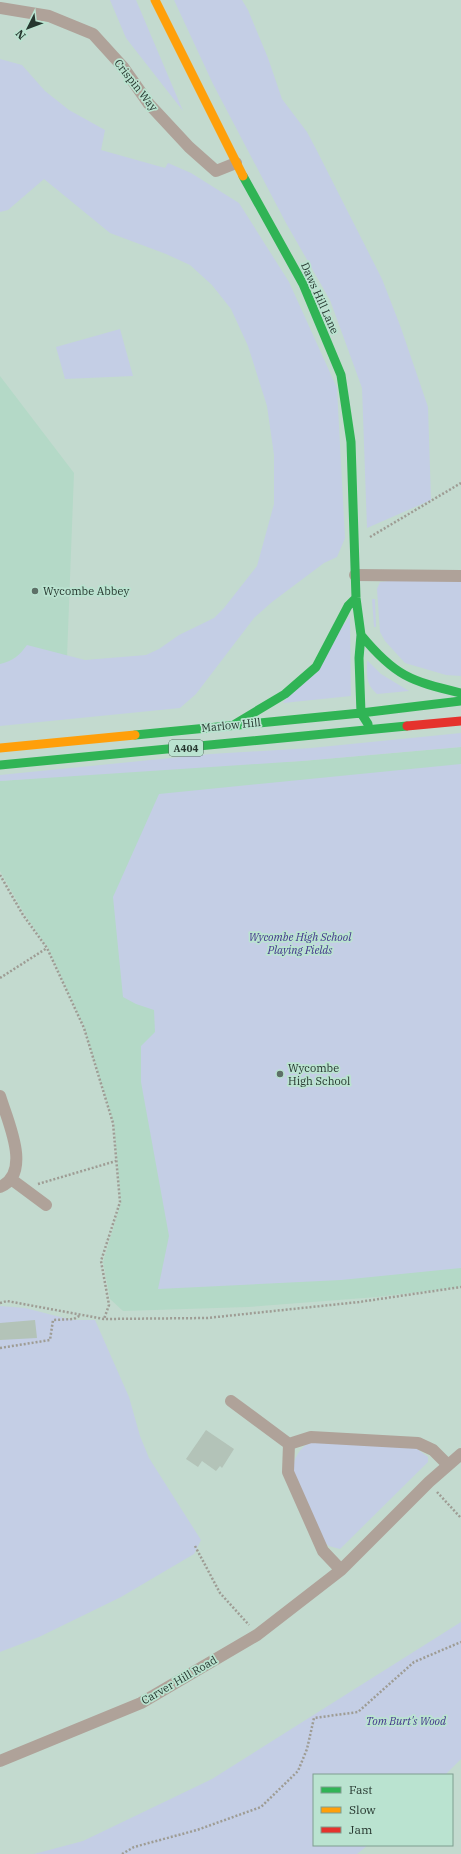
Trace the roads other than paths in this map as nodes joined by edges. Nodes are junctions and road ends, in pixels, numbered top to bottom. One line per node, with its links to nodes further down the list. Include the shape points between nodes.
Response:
1 (155, 0): 3 (street, Daws Hill Lane)
2 (0, 8): 3 (street, Crispin Way, via 49,16 93,34 189,147 216,171)
3 (236, 163): 4 (street, Daws Hill Lane, via 303,284 341,375 351,442)
4 (355, 575): 5 (street); 6 (street, Daws Hill Lane)
5 (461, 576)
6 (356, 598): 7 (street, Daws Hill Lane); 12 (street, via 348,606 316,667 285,694)
7 (361, 635): 8 (street, via 384,663 400,675 418,683); 10 (street, Daws Hill Lane)
8 (461, 693)
9 (461, 701): 10 (street, Marlow Hill / A404)
10 (361, 713): 12 (street, Marlow Hill / A404); 13 (street)
11 (461, 721): 13 (street, Marlow Hill / A404)
12 (235, 724): 14 (street, Marlow Hill / A404)
13 (371, 728): 15 (street, Marlow Hill / A404)
14 (0, 748)
15 (0, 765)
16 (0, 1096): 17 (street, via 17,1154 15,1171)
17 (11, 1179): 18 (street); 19 (street)
18 (0, 1187)
19 (46, 1205)
20 (230, 1401): 21 (street)
21 (289, 1444): 23 (street, via 311,1437 418,1443 433,1450); 24 (street, via 288,1472 323,1551)
22 (461, 1454): 23 (street, Carver Hill Road)
23 (448, 1465): 24 (street, Carver Hill Road)
24 (341, 1570): 25 (street, Carver Hill Road, via 257,1635 141,1703)
25 (0, 1761)

